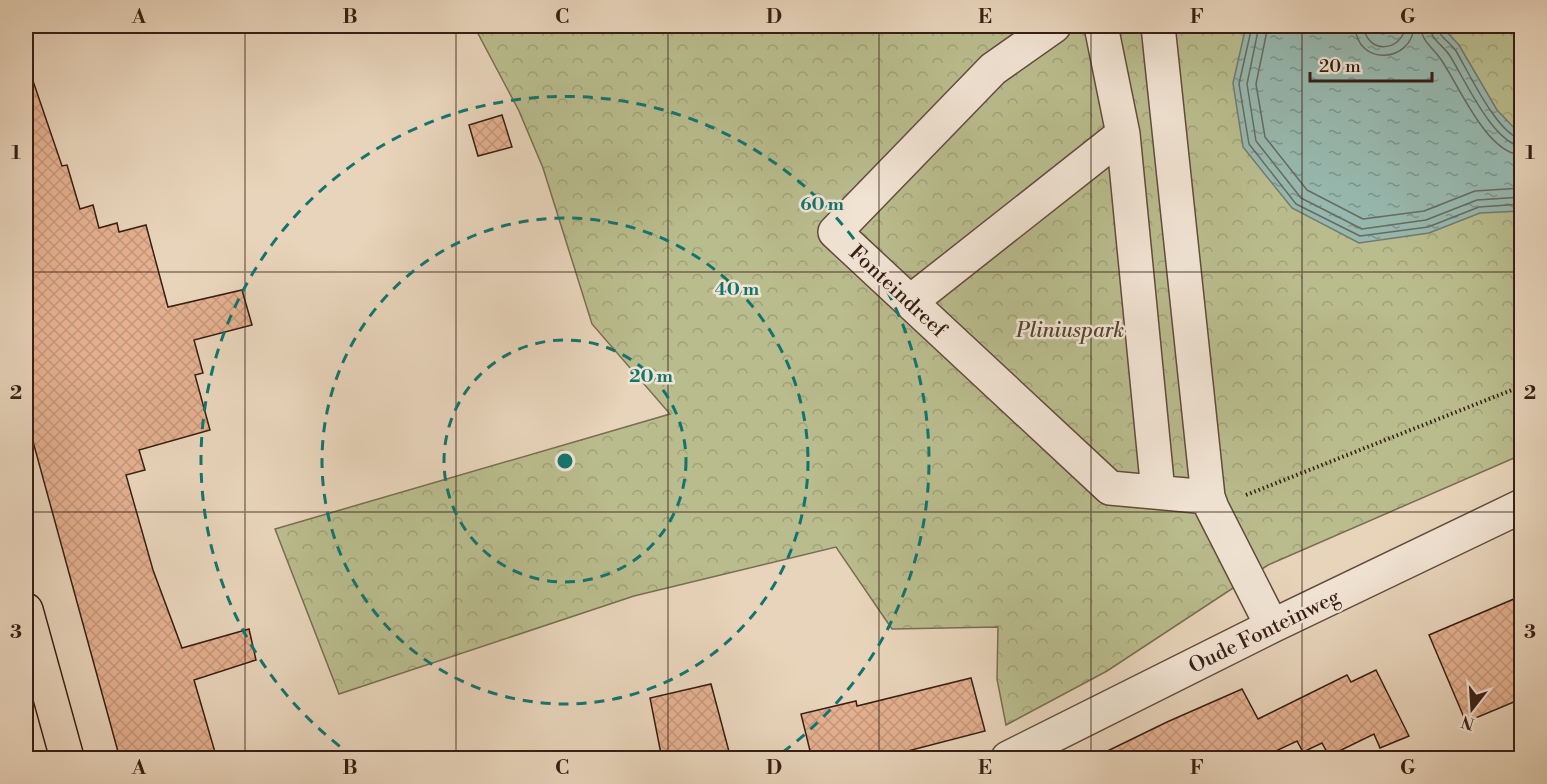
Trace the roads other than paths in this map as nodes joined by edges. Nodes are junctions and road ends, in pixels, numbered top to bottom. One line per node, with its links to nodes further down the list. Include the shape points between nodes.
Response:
1 (1054, 26): 5 (street, Fonteindreef, via 993,69 835,232)
2 (1101, 26): 4 (street)
3 (1158, 26): 7 (street)
4 (1123, 134): 5 (street); 6 (street)
5 (910, 302): 6 (street, Fonteindreef, via 1110,488)
6 (1158, 492): 7 (street, Fonteindreef)
7 (1210, 502): 10 (street)
8 (1521, 506): 10 (street, Oude Fonteinweg)
9 (26, 610): 11 (main road)
10 (1272, 626): 12 (street, Oude Fonteinweg)
11 (67, 759)
12 (1008, 759)

